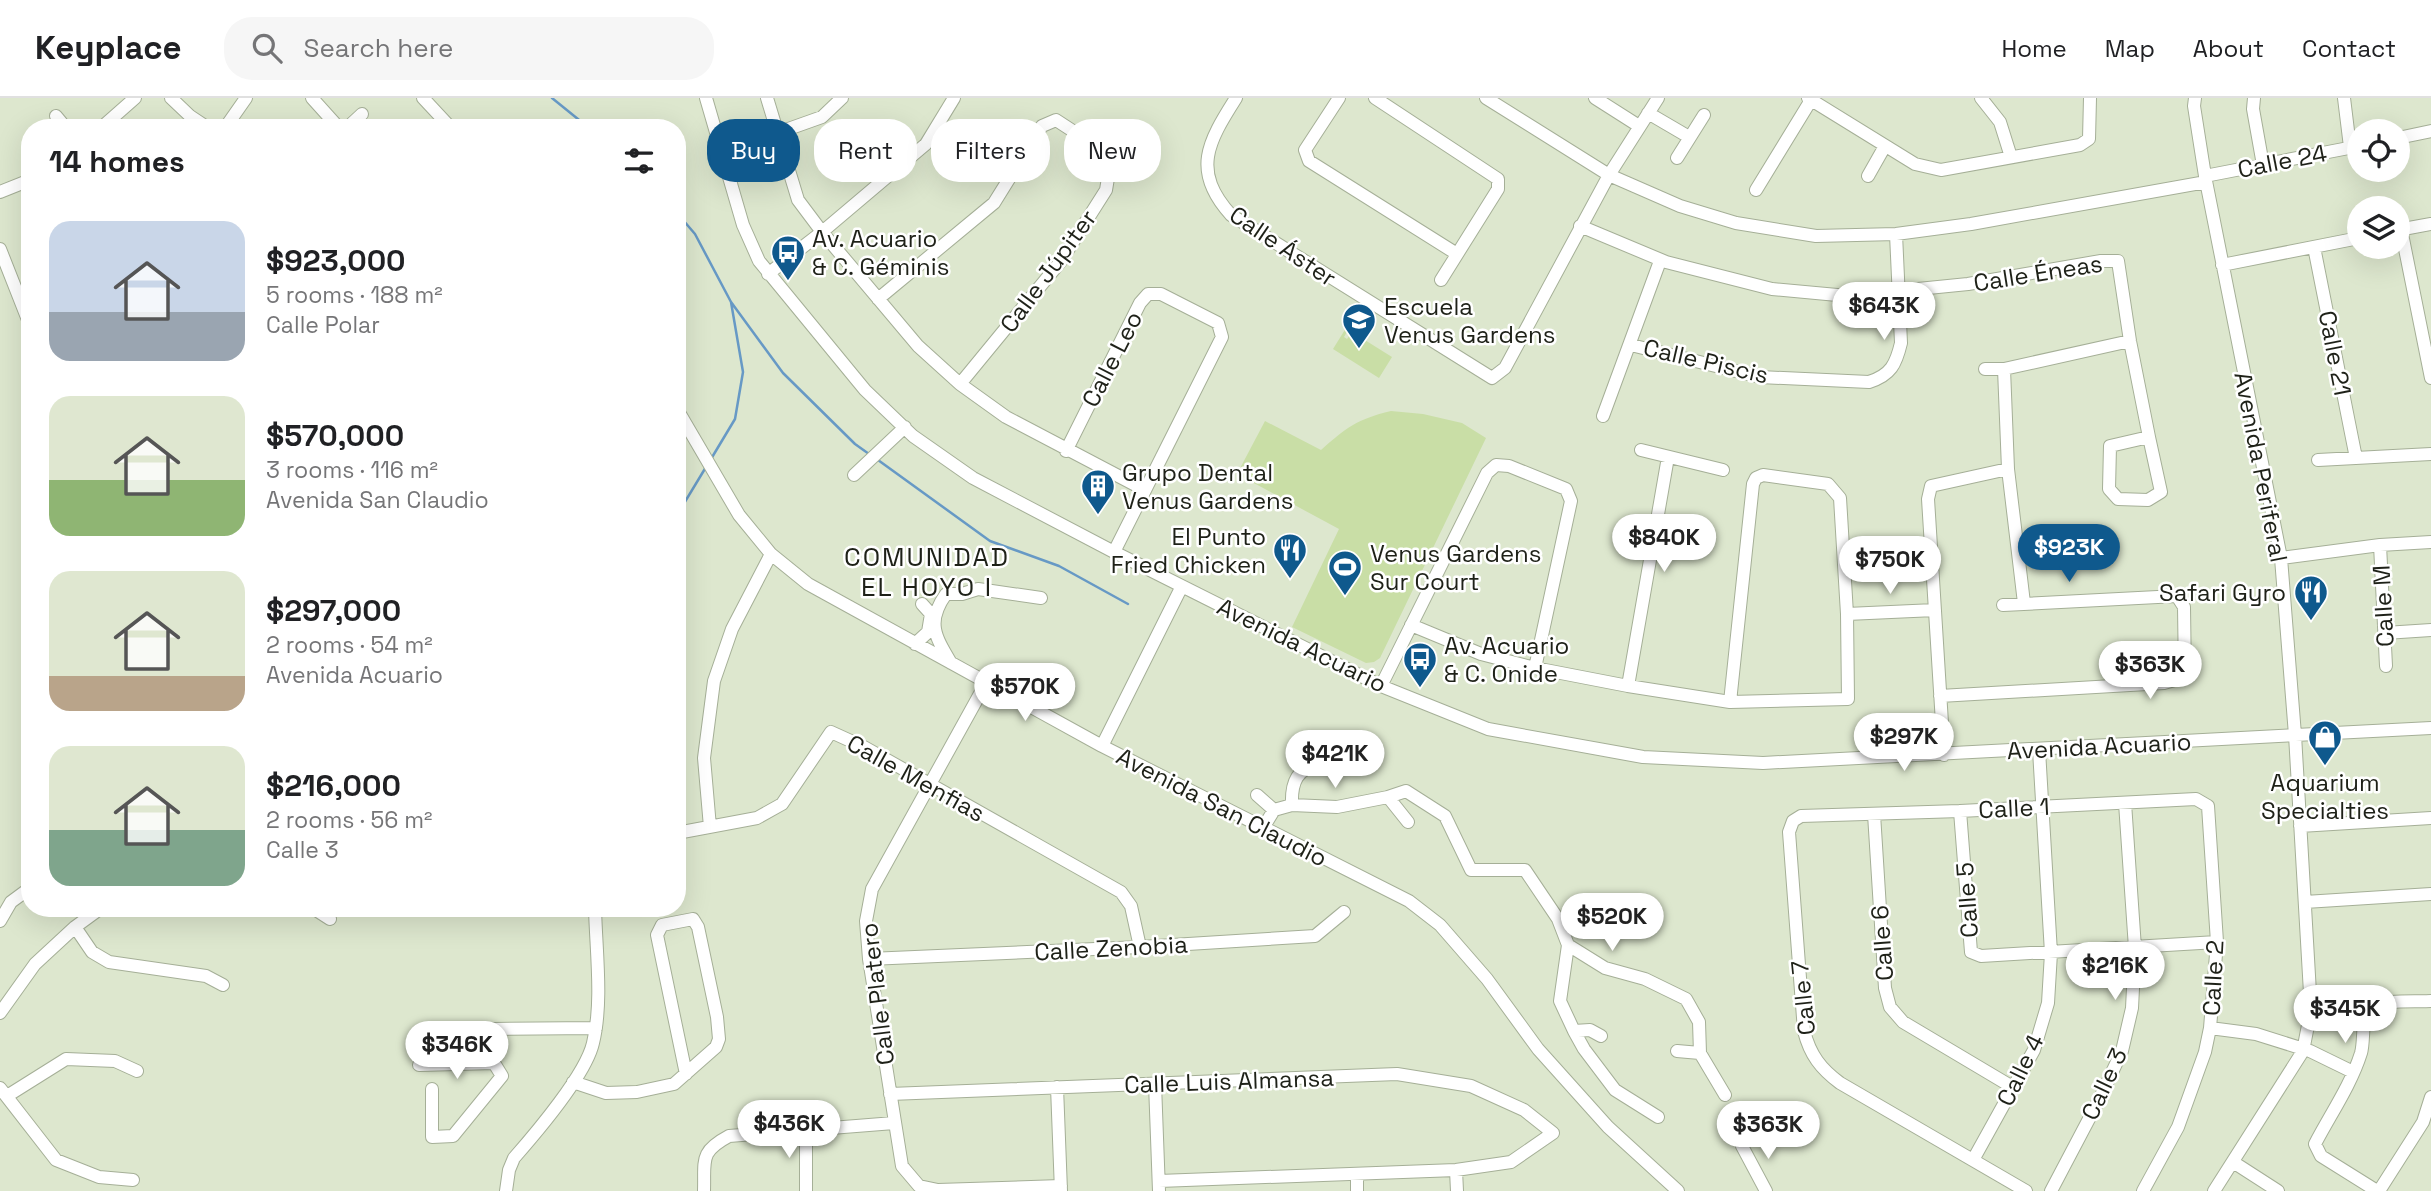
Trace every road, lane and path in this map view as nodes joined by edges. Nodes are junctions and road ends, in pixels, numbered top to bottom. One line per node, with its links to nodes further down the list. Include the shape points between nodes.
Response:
1 (135, 98): 27 (street)
2 (171, 98): 28 (street)
3 (246, 98): 29 (street)
4 (312, 98): 30 (street)
5 (423, 98): 32 (street)
6 (706, 98): 64 (street, Avenida Acuario, via 743,225)
7 (767, 98): 33 (street)
8 (842, 98): 35 (street, via 822,117)
9 (954, 98): 55 (street, via 926,144)
10 (1236, 98): 53 (street, Calle Áster, via 1208,150 1208,176 1218,201 1231,215 1492,378 1511,358)
11 (1339, 98): 60 (street, via 1305,149 1309,160)
12 (1375, 98): 60 (street, via 1498,179 1498,188)
13 (1486, 98): 45 (street, Calle 24)
14 (1595, 98): 36 (street)
15 (1658, 98): 22 (street)
16 (1981, 98): 42 (street, via 2000,122)
17 (2090, 98): 42 (street, via 2089,139 2080,145)
18 (2195, 98): 47 (street, Avenida Periferal)
19 (2254, 98): 44 (street)
20 (2344, 98): 34 (street)
21 (1810, 99): 40 (street); 50 (street)
22 (1648, 113): 36 (street); 39 (street)
23 (362, 114): 31 (street)
24 (55, 116): 26 (street)
25 (1704, 116): 39 (street)
26 (58, 119)
27 (110, 119)
28 (194, 119)
29 (231, 119)
30 (331, 119)
31 (356, 119)
32 (443, 119)
33 (773, 119)
34 (2349, 119)
35 (800, 125)
36 (1639, 126): 45 (street)
37 (2431, 131): 38 (street)
38 (2410, 135)
39 (1689, 137): 43 (street)
40 (1885, 146): 42 (street, via 1914,164 1941,170); 46 (street)
41 (2347, 148): 44 (street, Calle 24)
42 (2011, 157)
43 (1677, 158)
44 (2263, 164): 47 (street, Calle 24)
45 (1609, 175): 53 (street); 56 (street, Calle 24, via 1680,206 1737,223 1816,236)
46 (1868, 176)
47 (2205, 179): 56 (street, Calle 24); 63 (street, Avenida Periferal)
48 (792, 182): 55 (street, via 798,200)
49 (21, 184): 51 (street)
50 (1756, 190)
51 (0, 192)
52 (2431, 224): 54 (street)
53 (1580, 226): 62 (street, Calle Éneas)
54 (2410, 228)
55 (822, 232): 64 (street); 67 (street)
56 (1896, 234): 66 (street, Calle Piscis)
57 (2347, 240): 58 (street)
58 (2314, 247): 63 (street); 83 (street, Calle 21)
59 (0, 249): 68 (street)
60 (1457, 254): 65 (street)
61 (2405, 259): 73 (street)
62 (1660, 261): 66 (street, Calle Éneas, via 1772,289 1848,296); 70 (street)
63 (2222, 265): 93 (street, Avenida Periferal)
64 (768, 274): 77 (street, Avenida Acuario, via 865,390)
65 (1441, 280)
66 (1898, 292): 69 (street, Calle Éneas, via 2118,261); 70 (street, Calle Piscis, via 1901,343 1897,360 1884,377 1869,382 1760,377)
67 (878, 299): 74 (street, via 918,346); 74 (street, Calle Júpiter, via 994,203 1042,127 1056,120 1102,150 1109,172 1106,190 1061,261)
68 (21, 302)
69 (2130, 341): 72 (street); 78 (street, Calle Éneas)
70 (1631, 345): 75 (street)
71 (1985, 369): 72 (street)
72 (2004, 369): 85 (street)
73 (2431, 378)
74 (960, 384): 80 (street, via 1006,418)
75 (1603, 416)
76 (686, 424): 92 (street, Avenida San Claudio, via 739,515)
77 (905, 427): 87 (street); 91 (street, Avenida Acuario, via 973,478)
78 (2149, 438): 78 (street, Calle Éneas, via 2161,492 2148,500 2118,499 2109,489 2110,446)
79 (1641, 450): 82 (street)
80 (1066, 451): 88 (street); 88 (street, Calle Leo, via 1140,303 1148,294 1161,293 1218,323 1222,338)
81 (2431, 454): 83 (street)
82 (1668, 457): 86 (street); 110 (street)
83 (2356, 458): 84 (street)
84 (2318, 460)
85 (2008, 469): 96 (street); 99 (street, via 1931,486)
86 (1723, 470)
87 (853, 475)
88 (1145, 490): 91 (street)
89 (2431, 542): 90 (street)
90 (2380, 545): 93 (street); 103 (street, Calle M)
91 (1114, 552): 94 (street, Avenida Acuario)
92 (771, 554): 104 (street, Avenida San Claudio, via 808,584); 133 (street, via 732,629 714,681 704,758)
93 (2281, 558): 114 (street, Avenida Periferal)
94 (1182, 586): 109 (street, Avenida Acuario); 115 (street)
95 (1041, 598): 105 (street, via 978,589 946,594 938,604 934,635)
96 (2024, 603): 98 (street); 111 (street, via 2177,596 2184,607 2185,677 2164,683)
97 (922, 604): 104 (street, via 931,614 928,632)
98 (2003, 606)
99 (1934, 610): 100 (street); 111 (street)
100 (1847, 614): 112 (street, via 1847,699); 112 (street, via 1840,498 1828,484 1763,475 1756,478)
101 (1411, 625): 107 (street, via 1481,654); 107 (street, via 1487,473 1496,465 1508,466 1566,489 1571,501); 109 (street)
102 (2431, 630): 103 (street)
103 (2385, 633): 106 (street, Calle M)
104 (915, 643): 105 (street, Avenida San Claudio)
105 (951, 663): 108 (street, Avenida San Claudio)
106 (2386, 666)
107 (1535, 668): 110 (street)
108 (986, 683): 115 (street, Avenida San Claudio); 119 (street, Calle Platero)
109 (1381, 685): 117 (street, Avenida Acuario, via 1488,729 1643,757 1763,763)
110 (1629, 687): 112 (street)
111 (1940, 696): 117 (street)
112 (1730, 702)
113 (2431, 728): 114 (street, Avenida Acuario)
114 (2295, 735): 116 (street, Avenida Acuario); 132 (street, Avenida Periferal)
115 (1102, 746): 134 (street, Avenida San Claudio)
116 (2039, 750): 117 (street, Avenida Acuario); 124 (street, Calle 4)
117 (1944, 755)
118 (1321, 766): 123 (street, via 1311,766 1297,775 1291,788)
119 (930, 784): 133 (street, Calle Menfias, via 831,732 782,804 757,818); 150 (street, Calle Menfias, via 1121,892 1132,906); 153 (street, Calle Platero, via 872,889 866,921)
120 (1257, 795): 125 (street)
121 (1388, 797): 123 (street, via 1337,807); 130 (street); 149 (street, via 1406,791 1445,816 1471,870 1525,870 1558,919)
122 (2126, 803): 124 (street, Calle 1); 131 (street, Calle 1, via 2196,799 2208,806); 151 (street, Calle 3)
123 (1292, 804): 125 (street)
124 (2043, 807): 126 (street, Calle 1); 152 (street, Calle 4)
125 (1274, 810): 134 (street)
126 (1960, 811): 127 (street, Calle 1); 152 (street, Calle 5, via 1971,952 1980,956)
127 (1874, 814): 128 (street, Calle 1); 172 (street, Calle 6, via 1889,1007 1903,1022)
128 (1801, 816): 182 (street, Calle 7, via 1789,832 1808,1046 1816,1061 1840,1083)
129 (2431, 818): 132 (street)
130 (1408, 822)
131 (2209, 823): 148 (street, Calle 2)
132 (2300, 826): 140 (street, Avenida Periferal)
133 (710, 827): 135 (street, Calle Menfias)
134 (1263, 828): 195 (street, Avenida San Claudio, via 1409,901 1440,925 1538,1049 1608,1127)
135 (686, 831)
136 (0, 894): 139 (street)
137 (2431, 894): 140 (street)
138 (21, 895): 139 (street)
139 (11, 902): 146 (street)
140 (2305, 902): 161 (street, Avenida Periferal, via 2311,1010)
141 (1345, 912): 150 (street, Calle Zenobia, via 1315,936)
142 (89, 917): 147 (street)
143 (327, 917): 145 (street)
144 (594, 917): 157 (street)
145 (330, 919)
146 (0, 921)
147 (75, 927): 154 (street, via 92,953 109,962 206,976); 156 (street, via 35,964)
148 (2217, 942): 151 (street, Calle 5); 158 (street, Calle 2)
149 (1568, 945): 159 (street, via 1560,1001); 163 (street, via 1605,968 1645,979 1686,999 1699,1022)
150 (1140, 947): 153 (street, Calle Zenobia)
151 (2135, 948): 152 (street, Calle 5); 198 (street, Calle 3, via 2132,1008 2122,1051)
152 (2051, 953): 172 (street, Calle 4, via 2048,1003 2034,1050)
153 (869, 959): 175 (street, Calle Platero)
154 (223, 985)
155 (2431, 1001): 167 (street, via 2372,1006 2365,1016)
156 (0, 1013)
157 (596, 1028): 164 (street, via 494,1029); 169 (street, via 587,1061)
158 (2210, 1028): 161 (street, via 2256,1034); 199 (street, Calle 2, via 2178,1127)
159 (1574, 1031): 160 (street, via 1590,1030); 178 (street, via 1615,1090)
160 (1601, 1036)
161 (2304, 1049): 167 (street); 183 (street, Avenida Periferal)
162 (1677, 1051): 163 (street)
163 (1700, 1053): 176 (street)
164 (494, 1063): 165 (street); 173 (street, via 502,1076 453,1136 432,1137)
165 (419, 1065)
166 (137, 1071): 174 (street, via 116,1062 66,1059)
167 (2353, 1072): 202 (street, via 2315,1144 2321,1156)
168 (686, 1074): 168 (street, via 657,935 662,925 693,919 719,1039); 169 (street, via 674,1084 637,1092 606,1093)
169 (573, 1082): 190 (street, via 514,1158)
170 (1154, 1084): 171 (street, Calle Luis Almansa); 184 (street, Calle Luis Almansa, via 1397,1074 1471,1086 1524,1110 1553,1133 1511,1162); 188 (street)
171 (1057, 1087): 175 (street, Calle Luis Almansa); 189 (street)
172 (2014, 1088): 182 (street, Calle 4)
173 (432, 1089)
174 (4, 1092): 186 (street, via 55,1160 99,1177)
175 (890, 1094): 179 (street, Calle Platero)
176 (1725, 1095)
177 (2431, 1097): 202 (street, via 2423,1122)
178 (1658, 1117)
179 (894, 1123): 180 (street); 189 (street, Calle Platero, via 902,1166 919,1186 938,1190)
180 (806, 1129): 191 (street, via 729,1136 712,1145 705,1158); 192 (street)
181 (1742, 1146): 196 (street)
182 (1973, 1160): 197 (street, Calle 7)
183 (2234, 1161): 200 (street, Avenida Periferal); 201 (street)
184 (1456, 1170): 185 (street); 194 (street)
185 (1357, 1174): 187 (street); 193 (street)
186 (133, 1180)
187 (1258, 1185): 188 (street)
188 (1159, 1186)
189 (1061, 1189)
190 (506, 1191)
191 (704, 1191)
192 (806, 1191)
193 (1357, 1191)
194 (1457, 1191)
195 (1678, 1191)
196 (1766, 1191)
197 (2026, 1191)
198 (2051, 1191)
199 (2143, 1191)
200 (2214, 1191)
201 (2278, 1191)
202 (2378, 1191)

